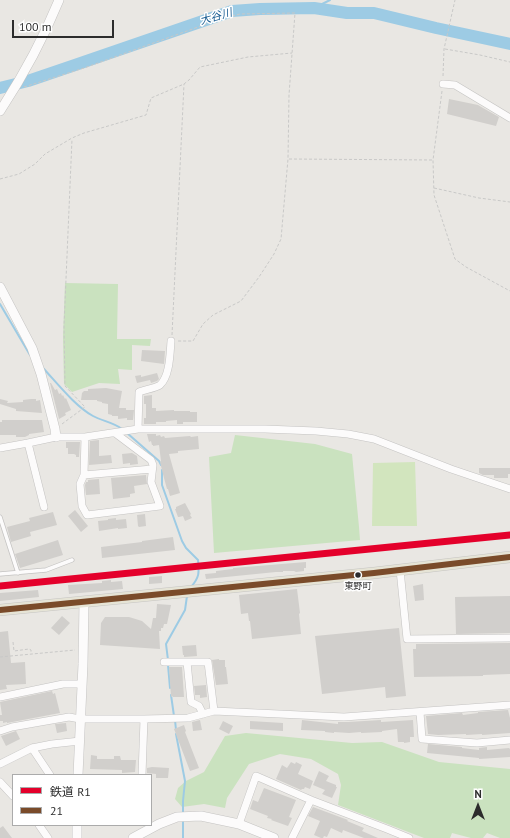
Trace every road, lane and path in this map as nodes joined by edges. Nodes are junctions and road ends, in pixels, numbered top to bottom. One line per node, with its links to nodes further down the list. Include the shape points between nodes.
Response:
1 (59, 0): 8 (street, via 50,23)
2 (455, 0): 3 (path)
3 (444, 49): 5 (path, via 480,54); 7 (path)
4 (292, 53): 6 (path, via 248,57 200,66); 8 (path, via 295,13 240,14); 12 (path)
5 (510, 62)
6 (184, 84): 11 (path, via 151,98 146,115); 19 (path)
7 (443, 84): 10 (street, via 455,85); 13 (path)
8 (14, 90): 9 (street)
9 (0, 111)
10 (510, 118)
11 (72, 138): 14 (path, via 19,174); 22 (path, via 64,326 66,386 85,407)
12 (288, 159): 13 (path); 19 (path, via 281,239 274,254 241,301 213,315 203,324 193,341)
13 (433, 160): 15 (path)
14 (0, 179)
15 (434, 188): 16 (path); 18 (path, via 455,259)
16 (510, 202)
17 (0, 287): 22 (street, via 32,348)
18 (510, 291)
19 (171, 341): 20 (street, via 165,379 160,385 139,392)
20 (136, 430): 21 (street); 28 (street, via 265,429 348,434 374,439)
21 (118, 432): 23 (street); 26 (street, via 151,460)
22 (56, 433): 23 (street); 24 (street)
23 (86, 437): 27 (street)
24 (28, 443): 25 (street); 29 (street)
25 (0, 448)
26 (152, 469): 27 (street); 27 (street, via 151,482 160,506 87,515 82,506 80,484)
27 (84, 475)
28 (510, 489)
29 (44, 507)
30 (0, 517): 34 (lane)
31 (510, 557): 33 (main road)
32 (72, 560): 34 (lane, via 46,570)
33 (400, 570): 36 (main road); 38 (street, via 407,639)
34 (18, 573): 35 (lane)
35 (0, 574)
36 (84, 602): 37 (main road); 45 (street)
37 (0, 610)
38 (510, 638)
39 (13, 642): 41 (path, via 14,651 29,649)
40 (75, 650): 41 (path)
41 (32, 654): 42 (path)
42 (0, 657)
43 (164, 662): 44 (street)
44 (187, 662): 48 (street, via 208,662); 50 (street, via 191,702 199,706)
45 (82, 684): 46 (street, via 63,684); 51 (street)
46 (0, 697)
47 (510, 705): 49 (street)
48 (214, 711): 49 (street, via 344,718); 50 (street)
49 (420, 712): 54 (street, via 422,739 477,743)
50 (203, 714): 52 (street, via 188,718)
51 (80, 719): 52 (street); 53 (street, via 69,717); 55 (street)
52 (144, 719): 60 (street)
53 (0, 731)
54 (510, 740)
55 (80, 741): 56 (street); 59 (street)
56 (32, 748): 57 (street); 58 (street)
57 (0, 764)
58 (49, 774)
59 (78, 774)
60 (142, 774)
61 (0, 782): 62 (street)
62 (12, 795)
63 (311, 800): 64 (street, via 256,776); 71 (street); 72 (street)
64 (239, 824): 69 (street, via 201,816 177,817); 70 (street)
65 (40, 826): 67 (street)
66 (77, 826): 68 (street)
67 (48, 838)
68 (77, 838)
69 (132, 838)
70 (274, 838)
71 (292, 838)
72 (409, 838)

